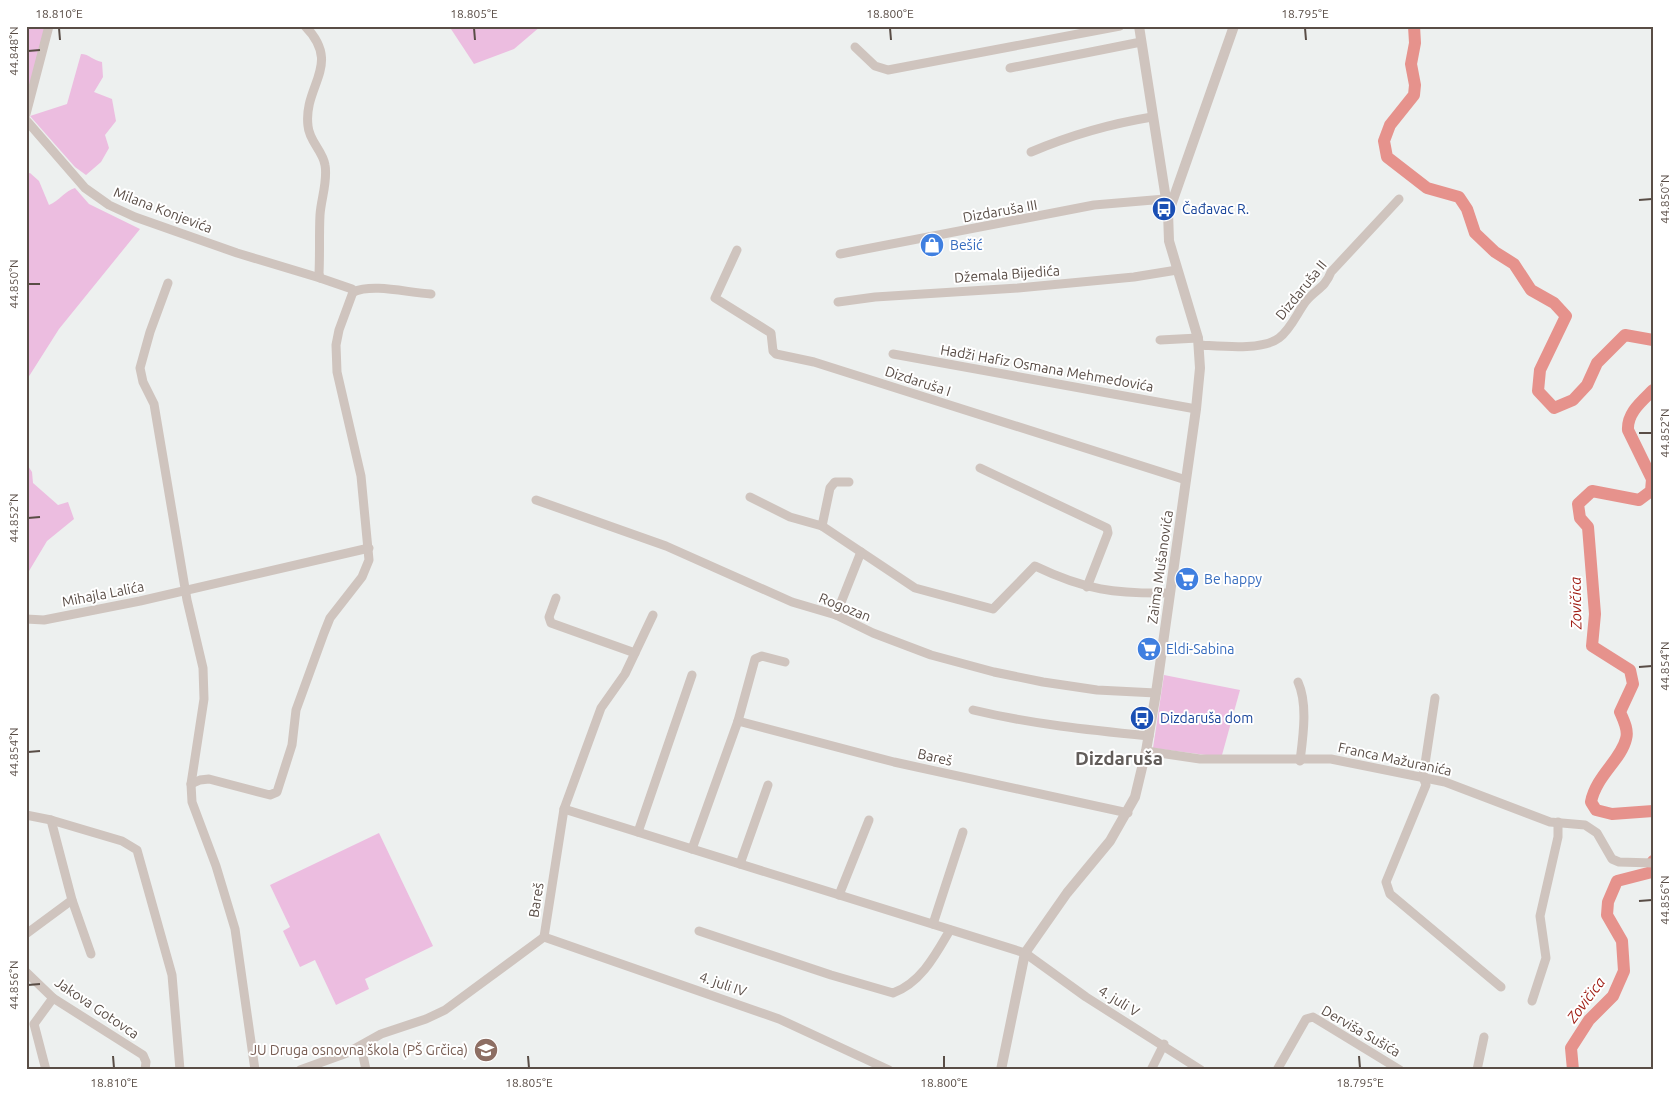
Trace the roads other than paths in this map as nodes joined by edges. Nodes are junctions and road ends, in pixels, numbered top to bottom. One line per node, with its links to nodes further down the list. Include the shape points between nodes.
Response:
1 (49, 26): 9 (street)
2 (305, 26): 19 (street, via 322,48 322,62 308,113 308,128 325,164 320,214)
3 (1120, 26): 7 (street, via 888,70 875,66)
4 (1139, 26): 6 (street)
5 (1234, 26): 15 (street)
6 (1141, 42): 8 (street); 10 (street)
7 (855, 47)
8 (1010, 68)
9 (26, 114)
10 (1152, 116): 12 (street, via 1104,125); 13 (street)
11 (26, 120): 19 (street, Milana Konjevića, via 85,188 109,205 237,253)
12 (1031, 152)
13 (1165, 199): 15 (street); 17 (street, Dizdaruša III, via 1094,205)
14 (1399, 199): 25 (street, Dizdaruša II, via 1331,272 1327,283 1307,300 1279,338 1269,344 1253,346)
15 (1168, 212): 18 (street, Zaima Mušanovića, via 1169,241)
16 (737, 250): 29 (street, Dizdaruša I, via 715,298 771,333 776,354 814,362)
17 (840, 254)
18 (1177, 270): 23 (street, Džemala Bijedića, via 1134,277 875,296); 25 (street, Zaima Mušanovića)
19 (320, 278): 21 (street, Milana Konjevića)
20 (168, 283): 37 (street, via 140,368 154,404)
21 (353, 292): 22 (street, via 381,288); 34 (street, via 339,330 337,372 361,476)
22 (431, 294)
23 (838, 302)
24 (1160, 340): 25 (street, Dizdaruša II)
25 (1199, 341): 27 (street, Zaima Mušanovića)
26 (893, 354): 27 (street, Hadži Hafiz Osmana Mehmedovića)
27 (1196, 409): 29 (street, Zaima Mušanovića)
28 (980, 468): 36 (street, via 1107,528 1108,533)
29 (1186, 480): 38 (street, Zaima Mušanovića)
30 (849, 482): 33 (street, via 835,482 830,488)
31 (750, 497): 33 (street, via 790,517)
32 (536, 500): 41 (street, Rogozan, via 666,546 792,602)
33 (822, 526): 35 (street)
34 (369, 548): 37 (street, Mihajla Lalića); 55 (street, via 369,560 362,577 330,618 305,684 296,710 292,745 277,792 270,795 209,779)
35 (861, 552): 36 (street, via 914,588 993,608 1035,566); 41 (street)
36 (1087, 587): 38 (street, via 1127,594)
37 (186, 591): 42 (street, Mihajla Lalića, via 44,620); 55 (street, via 204,690)
38 (1170, 593): 47 (street, Zaima Mušanovića)
39 (556, 598): 43 (street, via 549,617 551,623)
40 (652, 615): 43 (street, Bareš)
41 (836, 615): 47 (street, Rogozan, via 931,655 994,672 1088,688)
42 (26, 619)
43 (635, 653): 57 (street, Bareš, via 625,674 601,708)
44 (785, 662): 50 (street, via 762,656 755,659)
45 (692, 675): 63 (street)
46 (1298, 682): 53 (street, via 1303,738)
47 (1156, 693): 51 (street, Zaima Mušanovića)
48 (1435, 698): 54 (street)
49 (973, 710): 51 (street, via 1062,728)
50 (738, 721): 58 (street, Bareš, via 894,762); 65 (street)
51 (1149, 736): 52 (street, Zaima Mušanovića)
52 (1146, 751): 53 (street, Franca Mažuranića, via 1200,759); 58 (street, Zaima Mušanovića)
53 (1300, 761): 54 (street, Franca Mažuranića, via 1331,759)
54 (1423, 777): 62 (street, Franca Mažuranića, via 1445,782 1550,822); 78 (street, via 1426,785 1386,888)
55 (192, 784): 87 (street, via 192,802 236,929)
56 (768, 786): 67 (street)
57 (564, 809): 63 (street); 74 (street, Bareš)
58 (1128, 813): 75 (street, Zaima Mušanovića)
59 (26, 815): 60 (street)
60 (51, 820): 69 (street); 86 (street, via 122,841 137,850 172,974)
61 (869, 820): 68 (street)
62 (1558, 822): 66 (street, Franca Mažuranića, via 1585,826 1597,833 1612,859); 80 (street, via 1558,837 1540,916 1546,958)
63 (638, 832): 65 (street)
64 (963, 832): 70 (street)
65 (692, 849): 67 (street)
66 (1648, 862)
67 (740, 864): 68 (street)
68 (839, 895): 70 (street)
69 (72, 900): 73 (street); 76 (street)
70 (932, 924): 71 (street)
71 (950, 930): 72 (street, via 927,967 893,993); 75 (street)
72 (699, 931)
73 (26, 934)
74 (544, 936): 83 (street, via 445,1010 381,1034); 90 (street, 4. juli IV, via 779,1019)
75 (1025, 953): 82 (street, 4. juli V, via 1086,997); 91 (street, Zaima Mušanovića)
76 (91, 954)
77 (26, 972): 79 (street, Jakova Gotovca)
78 (1501, 987)
79 (53, 998): 84 (street, via 34,1024); 85 (street, Jakova Gotovca, via 143,1055)
80 (1532, 1001)
81 (1484, 1036): 96 (street)
82 (1164, 1044): 92 (street); 93 (street, 4. juli V)
83 (361, 1046): 88 (street); 89 (street)
84 (46, 1070)
85 (145, 1070)
86 (180, 1070)
87 (255, 1070)
88 (300, 1070)
89 (366, 1070)
90 (889, 1070)
91 (1001, 1070)
92 (1151, 1070)
93 (1201, 1070)
94 (1277, 1070): 95 (street, Derviša Sušića, via 1306,1019 1313,1016)
95 (1400, 1070)
96 (1477, 1070)

